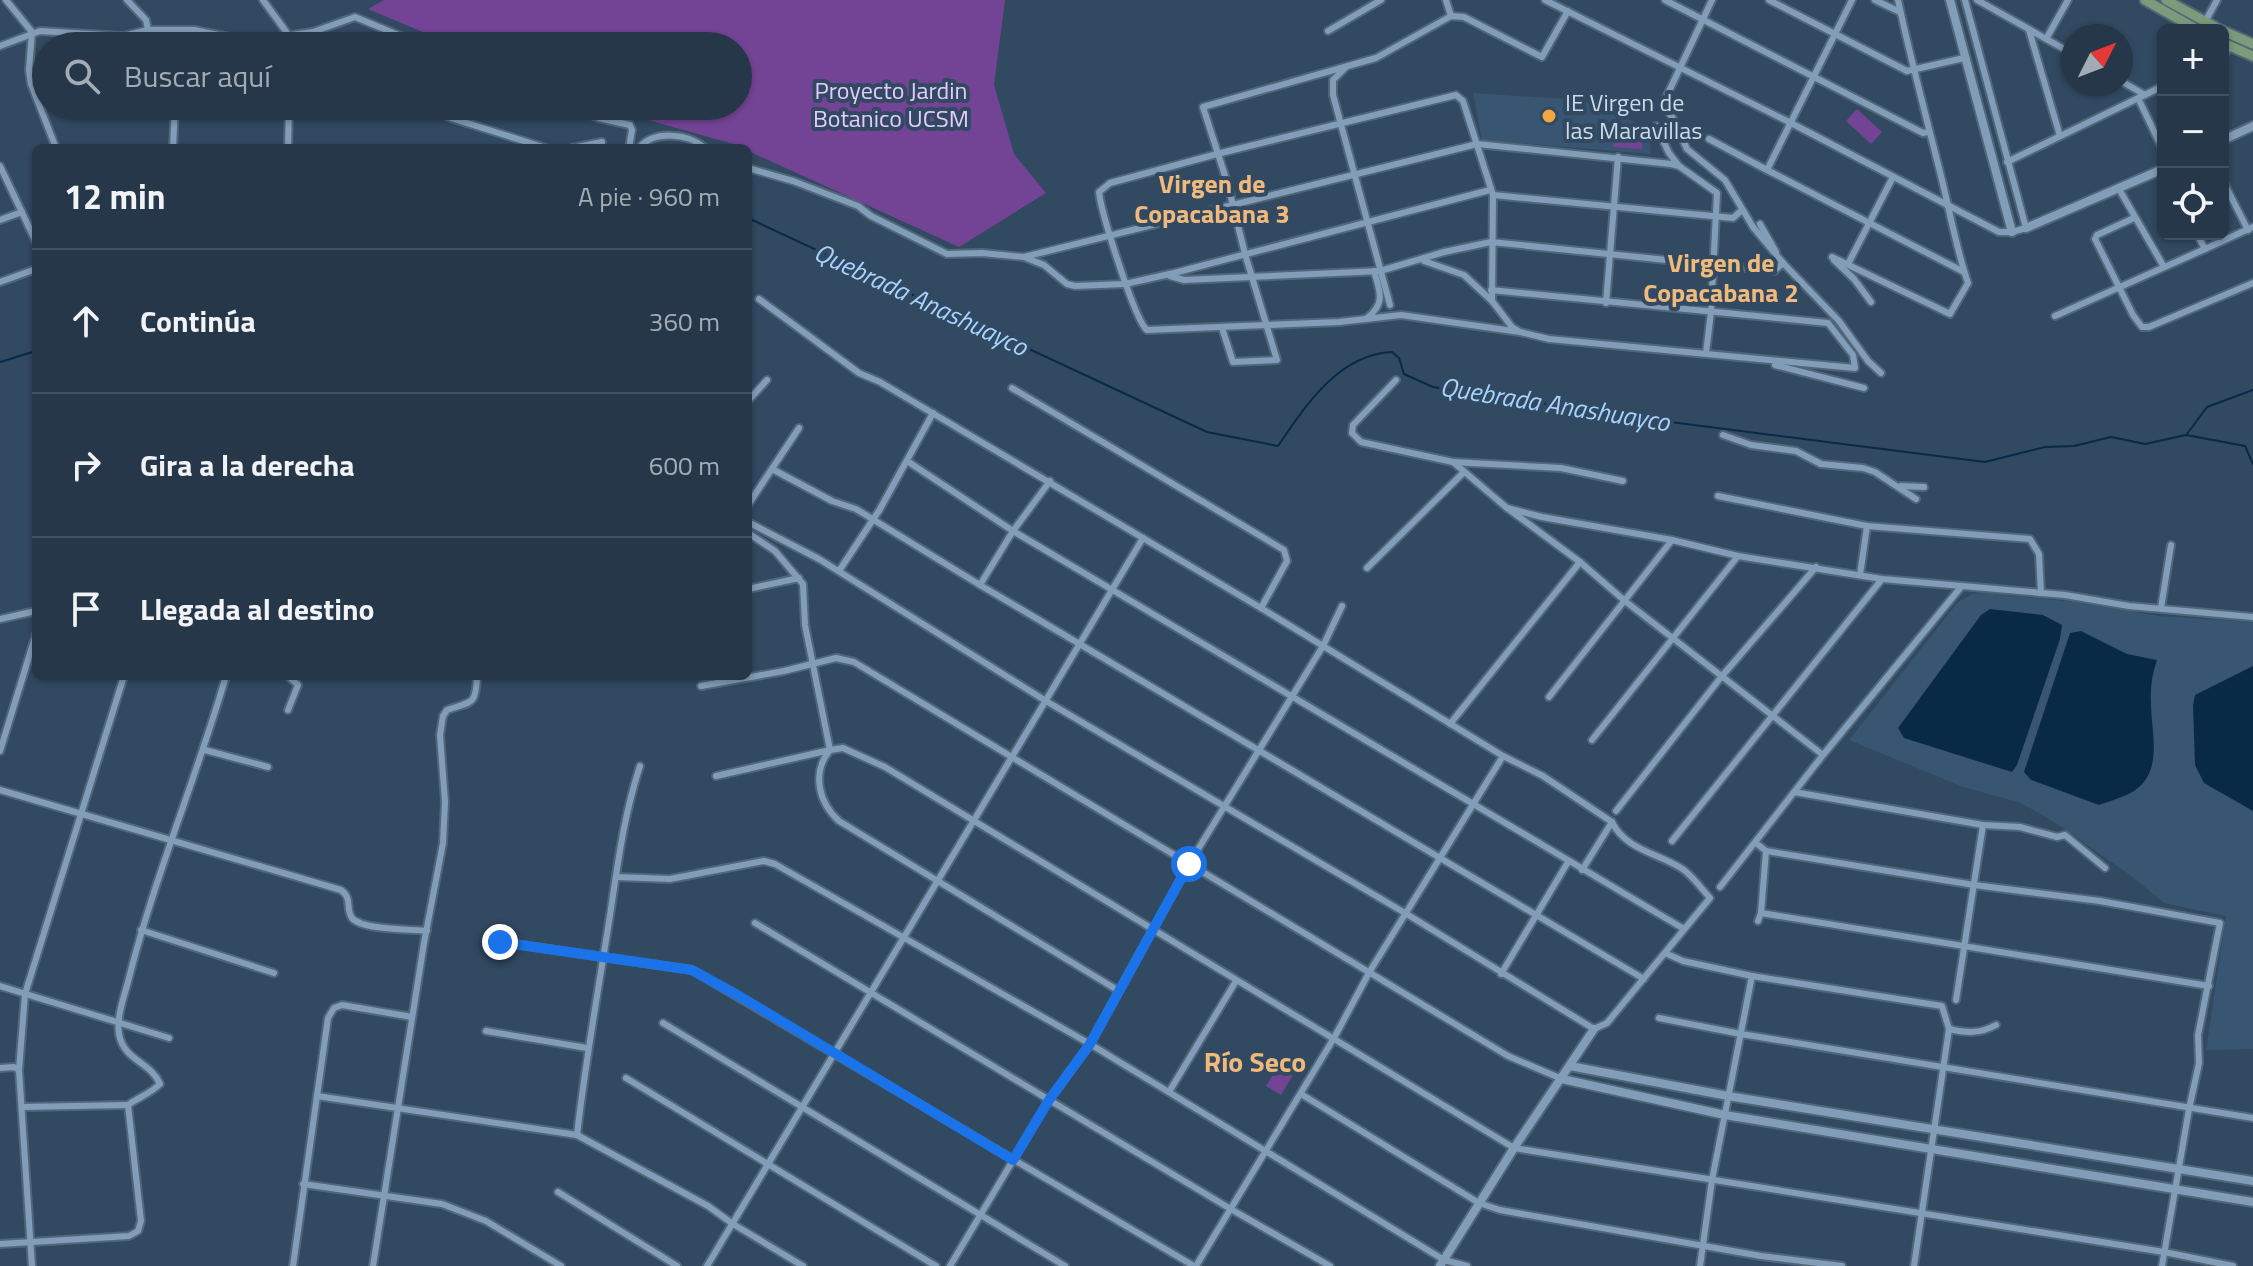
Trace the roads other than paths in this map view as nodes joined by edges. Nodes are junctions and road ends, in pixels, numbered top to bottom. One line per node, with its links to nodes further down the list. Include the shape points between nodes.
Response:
1 (6, 0): 30 (street)
2 (127, 0): 27 (street, via 146,20)
3 (263, 0): 33 (street)
4 (1381, 0): 29 (street)
5 (1446, 0): 22 (street)
6 (1545, 0): 20 (street)
7 (1665, 0): 23 (street)
8 (1712, 0): 23 (street)
9 (1769, 0): 36 (street)
10 (1852, 0): 36 (street)
11 (1875, 0): 21 (street)
12 (1898, 0): 21 (street)
13 (1950, 0): 44 (street)
14 (1965, 0): 79 (street)
15 (1977, 0): 28 (street)
16 (2068, 0): 38 (street)
17 (2145, 0): 24 (main road)
18 (2166, 0): 25 (main road)
19 (2217, 0): 26 (street)
20 (1568, 11): 22 (street, via 1542,57 1464,17); 46 (street)
21 (1900, 12): 47 (street)
22 (1451, 16): 45 (street, via 1376,58)
23 (1703, 19): 46 (street); 48 (street)
24 (2198, 24)
25 (2199, 24)
26 (2203, 24)
27 (148, 30): 31 (street); 32 (street)
28 (2029, 30): 38 (street); 64 (street)
29 (1328, 31)
30 (32, 32): 41 (street); 49 (street)
31 (140, 32)
32 (204, 32)
33 (286, 32)
34 (313, 32): 35 (street, via 355,17)
35 (391, 32)
36 (1835, 32): 47 (street); 48 (street)
37 (2229, 33): 39 (main road)
38 (2046, 39): 42 (street)
39 (2253, 44)
40 (2229, 45): 43 (main road)
41 (0, 46)
42 (2061, 47)
43 (2253, 56)
44 (1964, 58): 47 (street); 103 (street)
45 (1351, 64): 59 (street, via 1333,80); 77 (street, via 1203,107)
46 (1680, 66): 58 (street); 93 (street, via 1663,104 1687,149 1725,180)
47 (1912, 69): 62 (street)
48 (1813, 76): 58 (street); 62 (street)
49 (32, 84)
50 (2157, 89): 52 (street)
51 (2133, 90): 52 (street)
52 (2141, 96): 63 (street); 64 (street)
53 (45, 120): 68 (street)
54 (174, 120): 69 (street)
55 (289, 120): 70 (street)
56 (457, 120): 71 (street)
57 (608, 120): 73 (street, via 630,125)
58 (1791, 123): 83 (street); 86 (street)
59 (1341, 125): 76 (street, via 1456,95 1463,101); 77 (street); 85 (street)
60 (1656, 126): 81 (street)
61 (2252, 130): 65 (street)
62 (1928, 132): 92 (street)
63 (2157, 135)
64 (2060, 136): 79 (street)
65 (2229, 138)
66 (1709, 139): 83 (street)
67 (602, 142): 72 (street)
68 (54, 144)
69 (173, 144)
70 (288, 144)
71 (533, 144)
72 (592, 144)
73 (630, 144)
74 (643, 144): 75 (street, via 658,136 689,138)
75 (699, 144)
76 (1477, 144): 78 (street); 85 (street); 89 (street)
77 (1217, 154): 90 (street); 105 (street, via 1104,187 1099,192)
78 (1618, 157): 81 (street); 91 (street)
79 (2007, 162): 101 (street)
80 (0, 166): 94 (street)
81 (1679, 166): 95 (street, via 1717,193)
82 (752, 169): 111 (street, via 858,206 947,254)
83 (1767, 170): 99 (street)
84 (2157, 172): 87 (street)
85 (1354, 175): 90 (street); 98 (street)
86 (1893, 177): 92 (street); 99 (street)
87 (2119, 189): 96 (street); 101 (street)
88 (2229, 191): 102 (street)
89 (1491, 192): 91 (street); 98 (street); 107 (street)
90 (1232, 205): 105 (street); 109 (street)
91 (1613, 205): 95 (street); 110 (street)
92 (1946, 206): 103 (street, via 1999,232); 119 (street)
93 (1742, 210): 95 (street, via 1733,218); 113 (street)
94 (22, 212): 97 (street); 104 (street)
95 (1715, 215): 114 (street)
96 (2134, 218): 116 (street); 125 (street, via 2095,239)
97 (0, 220)
98 (1367, 222): 109 (street); 118 (street)
99 (1870, 223): 115 (street); 119 (street)
100 (1760, 224): 113 (street)
101 (2026, 228): 103 (street)
102 (2251, 228): 108 (street)
103 (2012, 232)
104 (32, 233)
105 (1110, 235): 111 (street); 124 (street)
106 (2200, 240): 108 (street)
107 (1491, 242): 110 (street); 112 (street); 126 (street)
108 (2205, 249): 116 (street)
109 (1245, 254): 120 (street); 121 (street)
110 (1609, 255): 114 (street); 130 (street)
111 (1024, 257): 124 (street, via 1067,284)
112 (1421, 260): 118 (street); 128 (street, via 1464,275)
113 (1781, 261): 114 (street, via 1774,271); 140 (street)
114 (1712, 263): 132 (street)
115 (1848, 264): 119 (street, via 1950,314 1968,283); 129 (street, via 1832,257)
116 (2164, 267): 125 (street)
117 (32, 270): 122 (street)
118 (1377, 271): 121 (street); 131 (street); 134 (street, via 1379,308)
119 (1964, 272)
120 (1167, 275): 121 (street, via 1184,280); 124 (street)
121 (1251, 278): 135 (street)
122 (0, 282)
123 (2253, 283): 125 (street, via 2149,327 2137,323)
124 (1125, 284): 136 (street, via 1147,330)
125 (2120, 286): 133 (street)
126 (1491, 290): 128 (street); 130 (street)
127 (759, 299): 146 (street, via 859,373)
128 (1492, 301): 137 (street)
129 (1871, 302)
130 (1606, 303): 132 (street)
131 (1390, 305)
132 (1711, 312): 138 (street); 139 (street, via 1828,323 1853,355 1855,368)
133 (2055, 316)
134 (1364, 320): 135 (street); 137 (street, via 1410,316)
135 (1265, 326): 136 (street); 136 (street, via 1277,360 1233,362)
136 (1222, 328)
137 (1520, 332): 138 (street)
138 (1706, 353): 139 (street)
139 (1756, 360): 144 (street)
140 (1881, 373)
141 (767, 380): 145 (street)
142 (1396, 380): 150 (street, via 1353,425 1352,433 1361,442)
143 (1012, 388): 184 (street, via 1284,550 1287,561)
144 (1864, 388)
145 (752, 397)
146 (933, 413): 149 (street); 153 (street)
147 (799, 428): 151 (street)
148 (1723, 435): 155 (street, via 1796,451 1821,464 1863,468)
149 (907, 461): 161 (street); 164 (street)
150 (1453, 462): 152 (street); 154 (street, via 1561,468)
151 (774, 470): 159 (street); 161 (street)
152 (1464, 472): 160 (street); 172 (street)
153 (1050, 481): 164 (street); 166 (street)
154 (1623, 481)
155 (1897, 485): 156 (street); 158 (street)
156 (1924, 487)
157 (1718, 496): 163 (street)
158 (1916, 499)
159 (752, 500)
160 (1507, 508): 167 (street); 170 (street)
161 (872, 519): 173 (street); 177 (street)
162 (752, 524): 173 (street)
163 (1867, 526): 174 (street); 181 (street, via 2030,539 2039,554)
164 (1013, 531): 177 (street); 180 (street)
165 (752, 536): 175 (street)
166 (1143, 538): 180 (street); 184 (street)
167 (1672, 540): 169 (street); 182 (street)
168 (2171, 545): 185 (street)
169 (1738, 556): 171 (street); 189 (street)
170 (1580, 562): 182 (street); 207 (street)
171 (1816, 567): 174 (street); 195 (street)
172 (1367, 568)
173 (839, 571): 204 (street)
174 (1860, 575): 176 (street)
175 (799, 578): 179 (street); 193 (street)
176 (1882, 579): 178 (street); 206 (street)
177 (980, 585): 190 (street)
178 (1961, 587): 181 (street); 213 (street)
179 (752, 588)
180 (1113, 589): 190 (street); 202 (street)
181 (2041, 593): 185 (street)
182 (1625, 601): 189 (street); 203 (street)
183 (1342, 606): 191 (street)
184 (1261, 608): 191 (street)
185 (2161, 608): 187 (street)
186 (32, 612): 188 (street)
187 (2253, 617)
188 (0, 619)
189 (1673, 638): 195 (street); 208 (street)
190 (1080, 643): 204 (street); 212 (street)
191 (1323, 646): 202 (street); 207 (street)
192 (32, 647): 211 (street)
193 (813, 665): 194 (street); 210 (street); 215 (street, via 836,658 854,662)
194 (752, 676)
195 (1722, 676): 206 (street); 223 (street)
196 (123, 680): 224 (street)
197 (225, 680): 209 (street)
198 (292, 680): 205 (street, via 298,685)
199 (476, 680): 249 (street, via 473,701 443,716 445,819)
200 (733, 680): 201 (street)
201 (701, 686)
202 (1291, 697): 212 (street); 221 (street)
203 (1549, 697)
204 (1046, 701): 215 (street); 222 (street)
205 (288, 710)
206 (1772, 714): 213 (street); 229 (street)
207 (1450, 724): 214 (street)
208 (1592, 740)
209 (205, 750): 217 (street); 228 (street)
210 (830, 750): 218 (street); 225 (street, via 843,748 885,767); 238 (street, via 819,786 831,814)
211 (0, 751)
212 (1259, 751): 222 (street); 232 (street)
213 (1823, 755): 220 (street)
214 (1503, 756): 221 (street); 226 (street)
215 (1010, 757): 225 (street); 234 (street)
216 (640, 766): 237 (street, via 622,827)
217 (268, 767)
218 (716, 776)
219 (0, 790): 224 (street)
220 (1794, 792): 227 (street); 230 (street)
221 (1475, 804): 232 (street); 233 (street)
222 (1225, 807): 234 (street); 241 (street)
223 (1616, 811)
224 (81, 813): 228 (street); 265 (street)
225 (973, 820): 238 (street); 248 (street)
226 (1612, 822): 236 (street); 246 (street, via 1634,845 1686,871 1710,898)
227 (1983, 825): 235 (street, via 2065,835); 239 (street)
228 (173, 841): 247 (street); 249 (street, via 341,890 354,921 365,926)
229 (1672, 841)
230 (1756, 843): 231 (street); 240 (street)
231 (1766, 851): 239 (street); 242 (street)
232 (1441, 858): 241 (street); 243 (street)
233 (1568, 862): 236 (street); 243 (street)
234 (1189, 864): 248 (street); 255 (street)
235 (2105, 868)
236 (1582, 870): 246 (street)
237 (617, 877): 250 (street, via 670,879 764,861); 254 (street)
238 (937, 881): 250 (street); 263 (street)
239 (1974, 885): 252 (street); 262 (street, via 2220,923)
240 (1720, 887)
241 (1405, 913): 255 (street); 257 (street)
242 (1761, 913): 244 (street); 252 (street)
243 (1535, 916): 257 (street); 259 (street)
244 (1758, 921)
245 (755, 923): 264 (street)
246 (1684, 929): 253 (street)
247 (141, 930): 256 (street); 269 (street)
248 (1153, 930): 260 (street); 263 (street)
249 (427, 931): 267 (street)
250 (905, 937): 264 (street); 278 (street)
251 (500, 942): 254 (street)
252 (1964, 946): 262 (street); 266 (street)
253 (1665, 953): 258 (street); 259 (street)
254 (604, 957): 279 (street); 280 (street, via 692,970)
255 (1370, 971): 277 (street); 286 (street, via 1508,1056)
256 (274, 973)
257 (1501, 974): 272 (street)
258 (1752, 976): 273 (street, via 1942,1006); 275 (street)
259 (1644, 979): 272 (street, via 1607,1023)
260 (1236, 981): 277 (street); 287 (street)
261 (0, 986): 265 (street)
262 (2209, 986): 296 (street)
263 (1119, 991): 278 (street)
264 (871, 992): 280 (street); 291 (street)
265 (25, 994): 269 (street); 284 (street)
266 (1956, 1000)
267 (412, 1017): 289 (street, via 334,1008); 293 (street)
268 (1659, 1018): 275 (street)
269 (119, 1021): 276 (street); 292 (street, via 123,1045 155,1072 160,1084)
270 (663, 1023): 295 (street)
271 (1996, 1025): 273 (street, via 1976,1032)
272 (1594, 1029): 281 (street)
273 (1949, 1029): 283 (street)
274 (486, 1031): 279 (street)
275 (1741, 1034): 283 (street); 290 (street)
276 (169, 1038)
277 (1334, 1038): 288 (street); 301 (street)
278 (1090, 1044): 287 (street); 291 (street)
279 (587, 1048): 300 (street)
280 (834, 1054): 295 (street); 304 (street)
281 (1570, 1066): 286 (street); 290 (street)
282 (0, 1068): 284 (street)
283 (1944, 1068): 296 (street); 299 (street)
284 (19, 1070): 294 (street)
285 (626, 1078): 305 (street)
286 (1562, 1079): 297 (street); 301 (street)
287 (1169, 1092): 303 (street)
288 (1301, 1094): 303 (street); 314 (street)
289 (317, 1096): 293 (street); 309 (street)
290 (1728, 1096): 297 (street); 299 (street)
291 (1049, 1100): 304 (street); 315 (street)
292 (128, 1105): 294 (street); 319 (street, via 138,1231)
293 (398, 1106): 300 (street); 312 (street)
294 (22, 1107): 319 (street)
295 (801, 1108): 305 (street); 317 (street)
296 (2189, 1109): 298 (street); 306 (street)
297 (1725, 1115): 302 (street); 307 (street)
298 (2253, 1118)
299 (1934, 1128): 302 (street); 306 (street)
300 (577, 1135): 318 (street)
301 (1514, 1148): 307 (street); 314 (street)
302 (1929, 1150): 310 (street); 316 (street)
303 (1266, 1151): 315 (street); 324 (street)
304 (1013, 1160): 317 (street); 335 (street)
305 (767, 1165): 318 (street); 332 (street)
306 (2178, 1169): 308 (street); 310 (street)
307 (1712, 1180): 316 (street); 321 (street)
308 (2253, 1181)
309 (303, 1184): 312 (street); 326 (street)
310 (2175, 1190): 313 (street); 322 (street)
311 (558, 1192): 329 (street)
312 (384, 1196): 327 (street); 328 (street, via 442,1204 486,1221)
313 (2253, 1202)
314 (1479, 1203): 321 (street); 324 (street)
315 (1229, 1208): 335 (street); 336 (street)
316 (1920, 1213): 322 (street); 341 (street)
317 (981, 1215): 333 (street); 334 (street)
318 (733, 1224): 330 (street); 331 (street)
319 (31, 1243): 320 (street); 325 (street)
320 (0, 1244)
321 (1704, 1244): 323 (street); 338 (street)
322 (2164, 1252): 342 (street); 343 (street)
323 (1761, 1256): 339 (street); 340 (street)
324 (1442, 1263): 337 (street)
325 (32, 1266)
326 (293, 1266)
327 (373, 1266)
328 (561, 1266)
329 (677, 1266)
330 (707, 1266)
331 (803, 1266)
332 (936, 1266)
333 (950, 1266)
334 (1065, 1266)
335 (1195, 1266)
336 (1330, 1266)
337 (1467, 1266)
338 (1700, 1266)
339 (1760, 1266)
340 (1842, 1266)
341 (1914, 1266)
342 (2162, 1266)
343 (2233, 1266)

